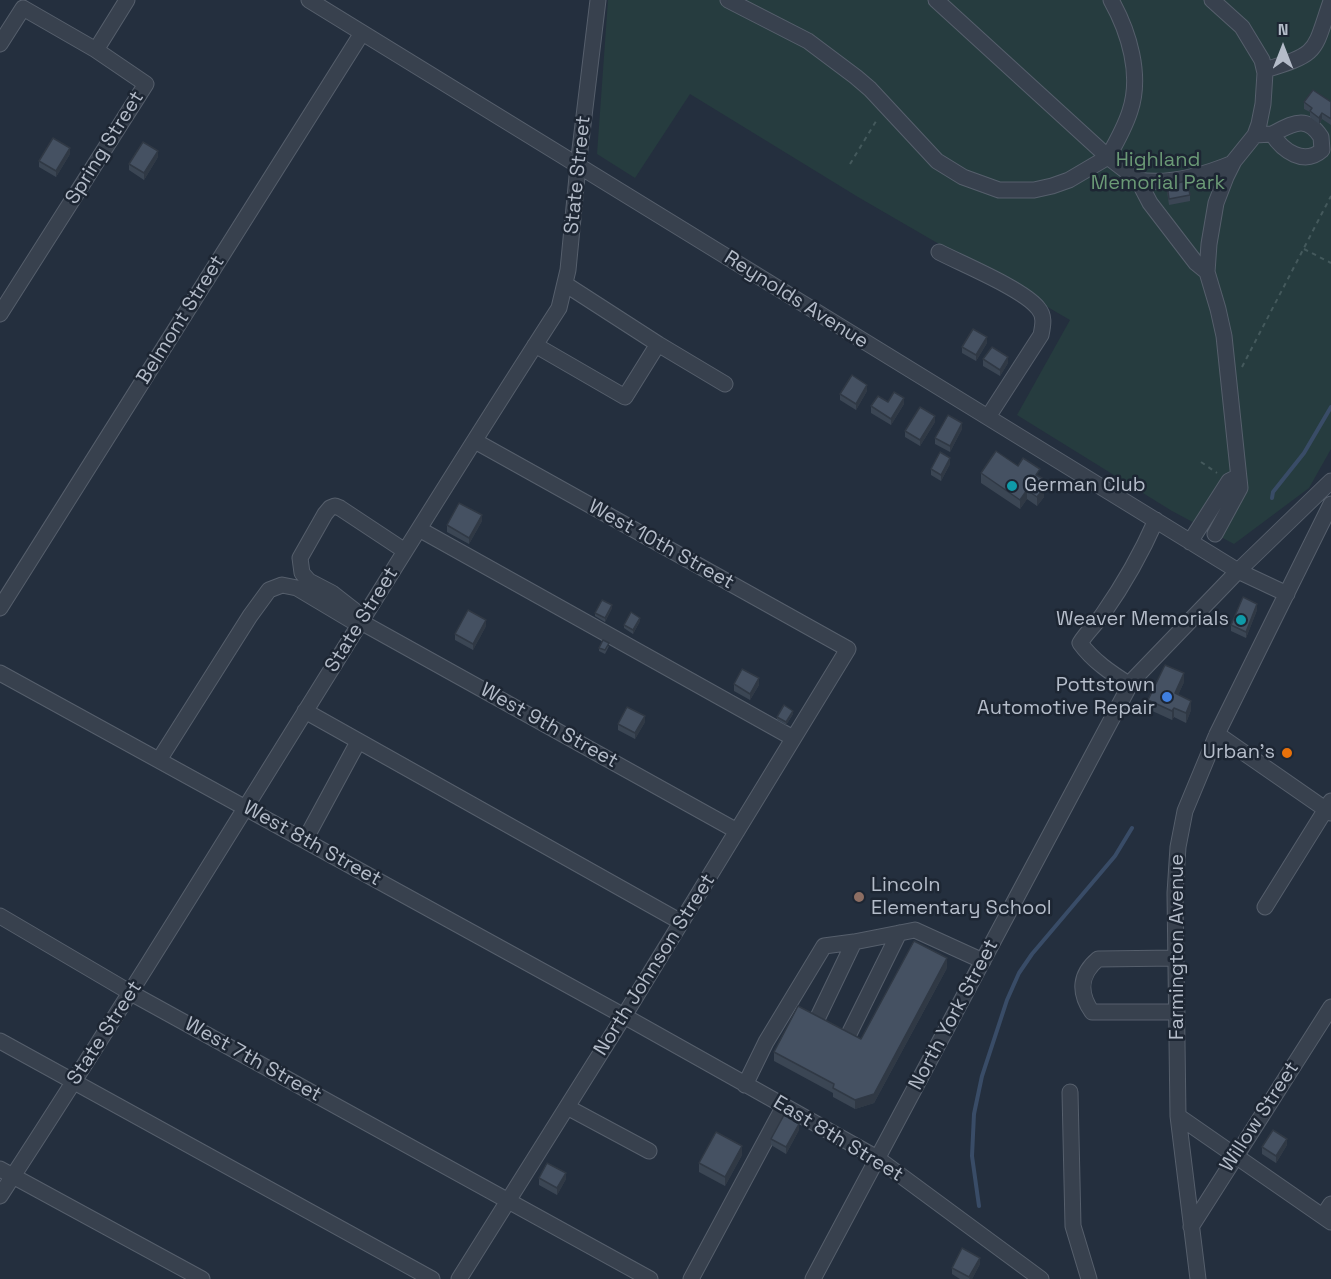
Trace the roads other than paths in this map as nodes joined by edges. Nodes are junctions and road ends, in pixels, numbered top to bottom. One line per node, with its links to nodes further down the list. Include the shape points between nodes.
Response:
1 (128, 0): 12 (street)
2 (309, 0): 10 (street, Reynolds Avenue)
3 (598, 0): 18 (street, State Street)
4 (728, 0): 9 (street)
5 (936, 0): 16 (street)
6 (1212, 0): 13 (street, via 1242,27)
7 (1331, 1): 13 (street, via 1313,50 1295,61)
8 (1114, 2): 16 (street, via 1135,74 1130,112)
9 (746, 3): 16 (street, via 808,41 870,88 926,150 948,170 963,177 999,190 1016,191 1069,180)
10 (362, 33): 18 (street, Reynolds Avenue); 39 (street, Belmont Street)
11 (0, 44): 12 (street, via 23,8)
12 (96, 50): 23 (street, Spring Street, via 146,84)
13 (1265, 70): 15 (street, via 1262,114)
14 (1272, 134): 15 (street)
15 (1255, 135): 17 (street)
16 (1108, 157): 19 (street)
17 (1233, 163): 19 (street, via 1181,179); 21 (street, via 1213,216)
18 (578, 165): 22 (street, State Street); 27 (street, Reynolds Avenue)
19 (1138, 180): 21 (street, via 1150,203)
20 (939, 252): 27 (street, via 1021,294 1039,309 1044,322 1041,335)
21 (1207, 272): 29 (street, via 1222,323 1231,391)
22 (565, 284): 24 (street); 25 (street, State Street, via 559,308)
23 (0, 314)
24 (658, 344): 25 (street, via 625,397); 26 (street)
25 (535, 345): 28 (street, State Street)
26 (725, 384)
27 (988, 417): 32 (street, Reynolds Avenue)
28 (475, 441): 33 (street, State Street); 41 (street, West 10th Street)
29 (1233, 479): 34 (street, via 1239,488 1236,498); 35 (street)
30 (1331, 481): 37 (street, North York Street)
31 (1331, 504): 38 (street, Farmington Avenue)
32 (1156, 520): 35 (street, Reynolds Avenue); 43 (street, via 1126,581 1080,643 1090,656)
33 (419, 530): 36 (street, State Street); 46 (street)
34 (1215, 534)
35 (1190, 542): 37 (street, Reynolds Avenue)
36 (405, 551): 40 (street, State Street); 40 (street, via 340,508 330,508 325,514 300,558 302,573 332,593)
37 (1241, 572): 38 (street, Reynolds Avenue); 43 (street, North York Street)
38 (1287, 594): 45 (street, Farmington Avenue)
39 (0, 608)
40 (361, 622): 44 (street, State Street); 48 (street, via 297,588 282,585 269,590); 51 (street, West 9th Street)
41 (848, 649): 46 (street, North Johnson Street)
42 (0, 673): 48 (street, West 8th Street)
43 (1130, 685): 59 (street, North York Street)
44 (305, 711): 47 (street); 49 (street, State Street)
45 (1217, 734): 50 (street); 58 (street, Farmington Avenue, via 1185,811 1178,847)
46 (793, 738): 51 (street, North Johnson Street)
47 (358, 742): 52 (street); 55 (street)
48 (159, 760): 49 (street, West 8th Street)
49 (245, 807): 52 (street, West 8th Street); 60 (street, State Street)
50 (1329, 807): 53 (street)
51 (737, 831): 55 (street, North Johnson Street)
52 (305, 840): 63 (street, West 8th Street)
53 (1265, 907)
54 (0, 916): 60 (street, West 7th Street)
55 (681, 922): 63 (street, North Johnson Street)
56 (899, 933): 57 (street); 59 (street, via 915,930); 65 (street)
57 (854, 942): 64 (street); 68 (street, via 824,946)
58 (1176, 958): 62 (street, Farmington Avenue); 62 (street, via 1098,959 1087,968 1083,983 1084,1001 1092,1012)
59 (983, 961): 75 (street, North York Street)
60 (131, 993): 67 (street, State Street); 78 (street, West 7th Street)
61 (1331, 1007): 74 (street, Willow Street)
62 (1177, 1012): 72 (street, Farmington Avenue)
63 (624, 1016): 68 (street, East 8th Street); 71 (street, North Johnson Street)
64 (818, 1017)
65 (849, 1034)
66 (0, 1041): 67 (street)
67 (74, 1082): 76 (street, State Street); 82 (street)
68 (745, 1085): 70 (street, East 8th Street)
69 (1070, 1092): 88 (street, via 1072,1226)
70 (784, 1106): 75 (street, East 8th Street); 85 (street)
71 (567, 1107): 73 (street); 78 (street, North Johnson Street)
72 (1178, 1116): 74 (street); 80 (street, Farmington Avenue)
73 (649, 1150)
74 (1235, 1155): 79 (street); 80 (street, Willow Street)
75 (877, 1158): 86 (street, North York Street); 87 (street, East 8th Street)
76 (7, 1172): 77 (street, State Street); 81 (street)
77 (0, 1196)
78 (507, 1201): 83 (street, North Johnson Street); 84 (street, West 7th Street)
79 (1328, 1214)
80 (1191, 1227): 89 (street, Farmington Avenue)
81 (202, 1279)
82 (432, 1279)
83 (459, 1279)
84 (650, 1279)
85 (691, 1279)
86 (813, 1279)
87 (1041, 1279)
88 (1089, 1279)
89 (1198, 1279)

